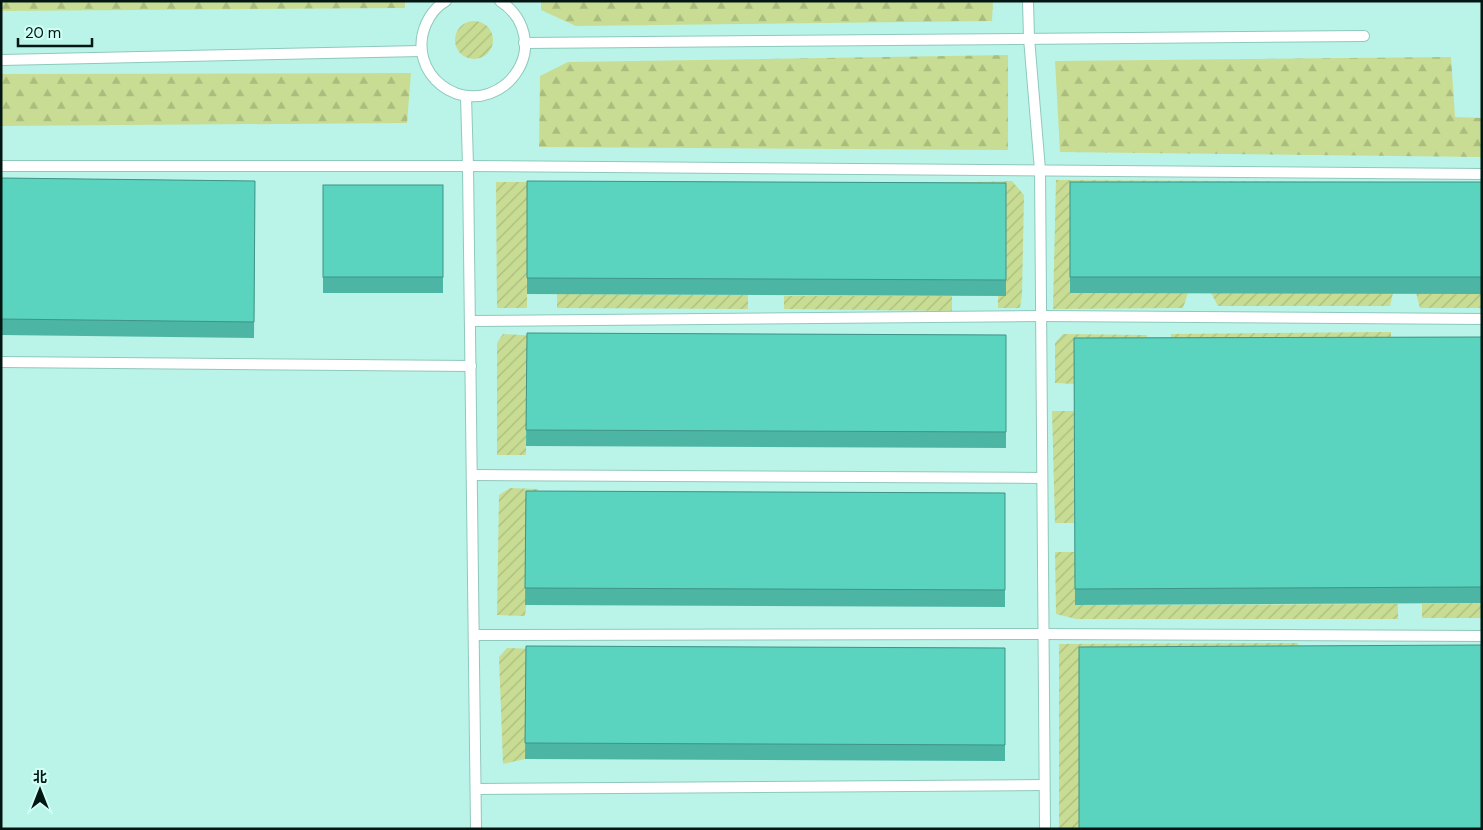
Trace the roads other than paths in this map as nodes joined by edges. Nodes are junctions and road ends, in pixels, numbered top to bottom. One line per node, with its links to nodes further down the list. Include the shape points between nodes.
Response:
1 (446, 1): 7 (lane, via 430,16 422,33)
2 (500, 1): 6 (lane, via 518,20)
3 (1028, 1): 5 (lane)
4 (1364, 36): 5 (lane)
5 (1029, 38): 6 (lane); 12 (lane)
6 (524, 44): 9 (lane, via 520,67 511,80 483,96)
7 (421, 51): 8 (lane); 9 (lane, via 437,82 451,92)
8 (1, 60)
9 (466, 96): 11 (lane)
10 (1, 166): 11 (lane)
11 (468, 166): 12 (lane); 16 (lane)
12 (1040, 170): 13 (lane); 14 (lane)
13 (1482, 174)
14 (1041, 316): 15 (lane); 16 (lane); 20 (lane)
15 (1482, 319)
16 (470, 320): 18 (lane)
17 (1, 362): 18 (lane)
18 (471, 366): 19 (lane)
19 (472, 475): 20 (lane); 22 (lane)
20 (1042, 478): 21 (lane)
21 (1043, 634): 22 (lane); 23 (lane); 24 (lane)
22 (474, 635): 25 (lane)
23 (1482, 636)
24 (1044, 785): 25 (lane); 27 (lane)
25 (476, 789): 26 (lane)
26 (476, 829)
27 (1044, 829)

